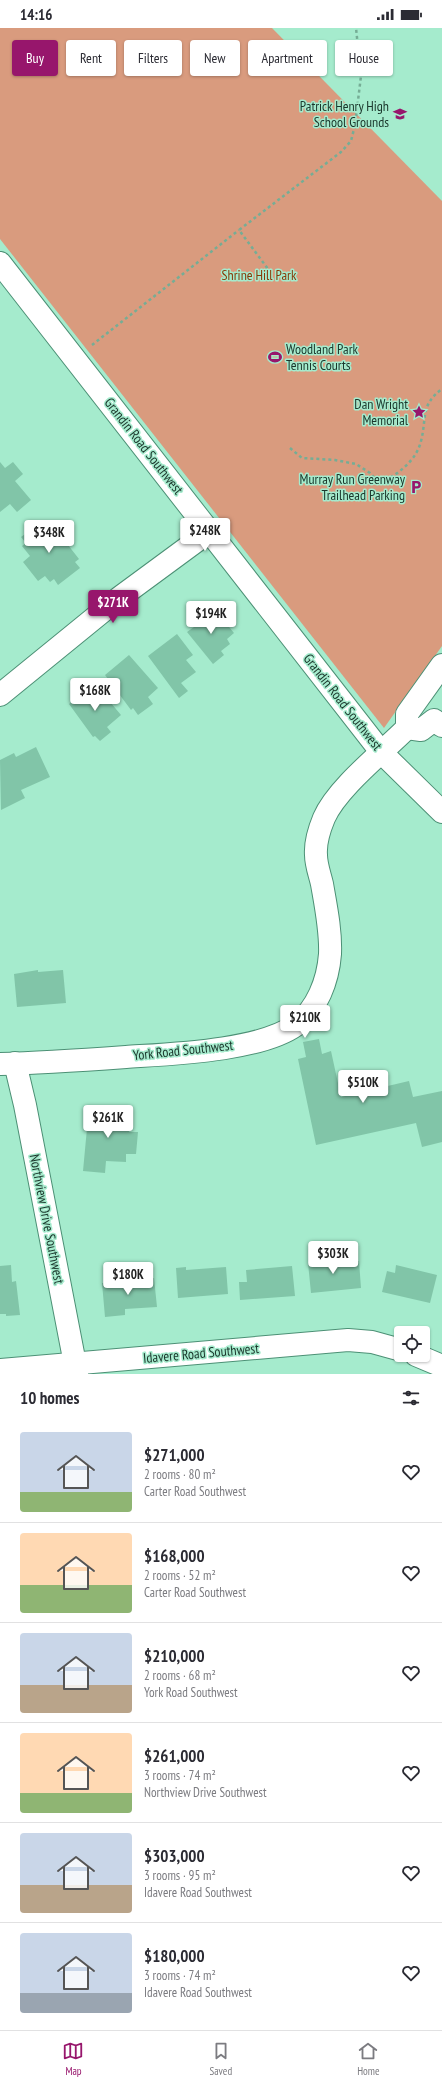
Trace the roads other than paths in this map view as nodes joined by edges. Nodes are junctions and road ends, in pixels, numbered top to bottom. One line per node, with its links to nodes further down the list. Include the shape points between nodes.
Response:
1 (0, 262): 2 (street, Grandin Road Southwest)
2 (210, 531): 4 (street, via 119,598); 7 (street, Grandin Road Southwest)
3 (442, 665): 6 (street, via 407,714)
4 (0, 695)
5 (442, 726): 6 (street, via 434,720 421,730)
6 (407, 728): 7 (street, York Road Southwest)
7 (382, 753): 8 (street, Grandin Road Southwest); 9 (street, York Road Southwest, via 342,792 325,816 317,836 316,856 328,918 328,972 320,994 296,1025 278,1035 258,1041 199,1051)
8 (442, 812)
9 (8, 1064): 13 (street, Northview Drive Southwest, via 25,1105)
10 (394, 1348): 13 (street, Idavere Road Southwest, via 372,1342 348,1340)
11 (430, 1361): 12 (street)
12 (442, 1366)
13 (76, 1369): 14 (street, Idavere Road Southwest)
14 (0, 1370)

